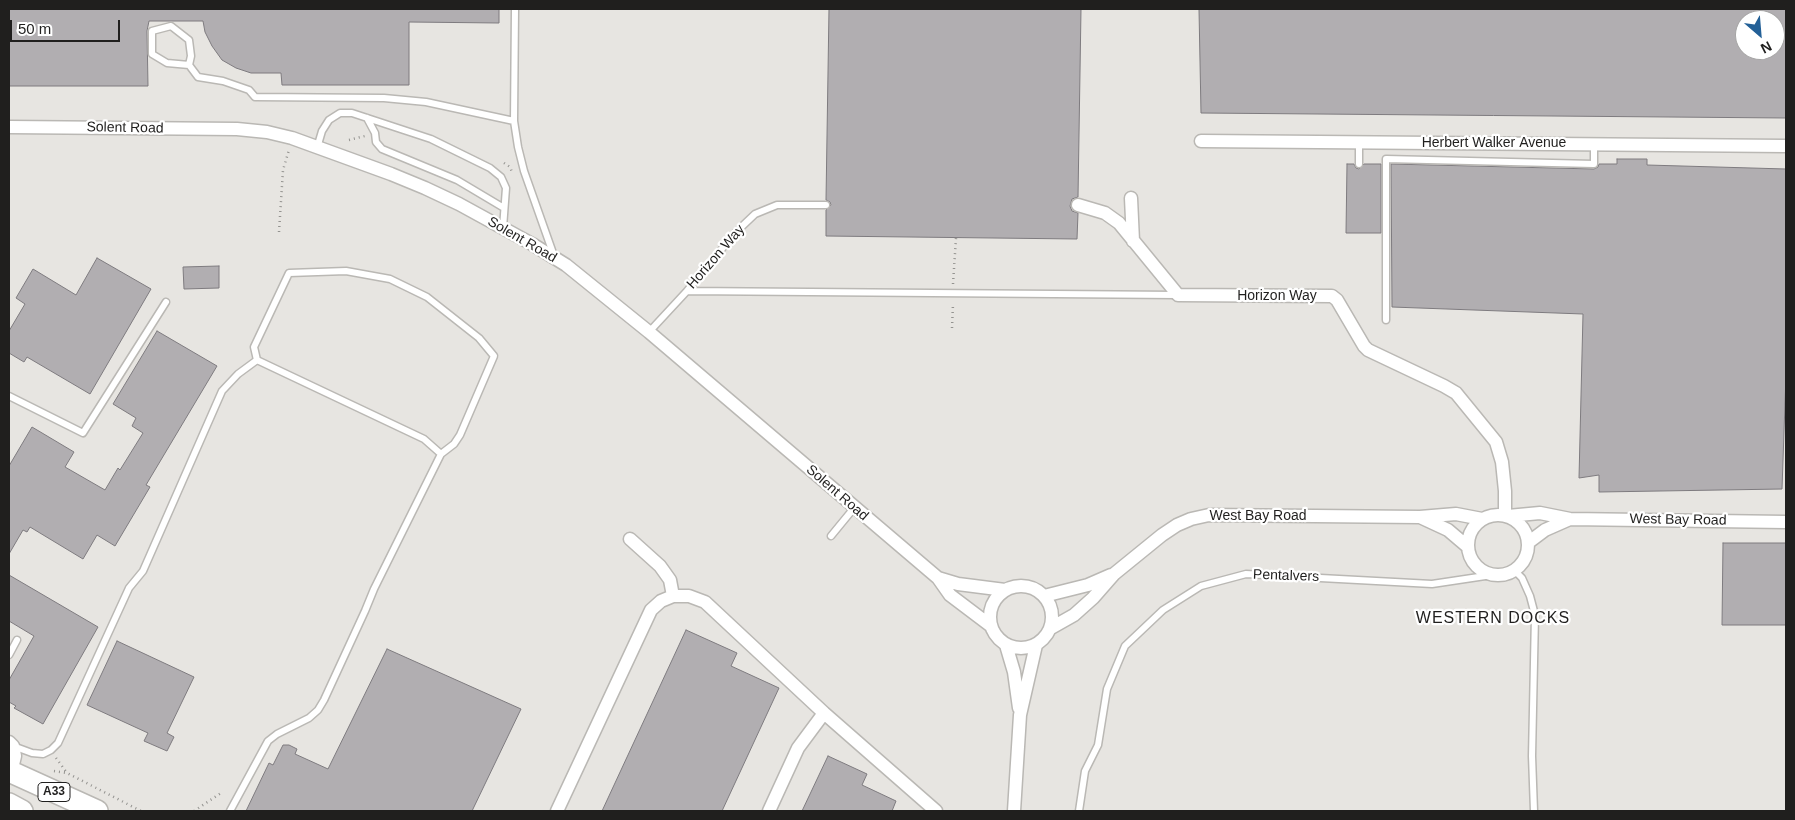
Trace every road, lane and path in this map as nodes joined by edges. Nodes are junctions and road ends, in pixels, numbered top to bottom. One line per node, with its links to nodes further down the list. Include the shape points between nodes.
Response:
1 (515, 9): 4 (lane)
2 (189, 65): 2 (lane, via 167,63 152,54 152,31 171,26 189,40); 4 (lane, via 198,76 249,90 255,97 426,102)
3 (367, 118): 11 (lane, via 340,113 329,120); 16 (lane, via 376,142 382,148 457,180); 16 (lane, via 431,139 490,168 501,177 506,188)
4 (514, 121): 20 (lane, via 524,171)
5 (9, 127): 6 (street, Solent Road, via 237,129)
6 (292, 138): 11 (street, Solent Road); 18 (path, via 283,170)
7 (1201, 141): 8 (street, Herbert Walker Avenue)
8 (1359, 143): 9 (street, Herbert Walker Avenue); 12 (lane)
9 (1594, 144): 10 (street, Herbert Walker Avenue); 24 (lane, via 1594,164 1386,159)
10 (1786, 146)
11 (317, 148): 17 (street, Solent Road, via 425,188)
12 (1359, 164)
13 (1131, 198): 19 (street)
14 (826, 205): 21 (lane, Horizon Way, via 778,205 755,214)
15 (1078, 206): 19 (street, via 1105,212)
16 (504, 208): 17 (lane)
17 (503, 228): 20 (street, Solent Road)
18 (279, 232)
19 (1133, 241): 22 (street)
20 (555, 258): 25 (street, Solent Road)
21 (686, 291): 22 (lane); 25 (lane, Horizon Way)
22 (1178, 295): 30 (street, Horizon Way, via 1332,296 1368,350 1456,393 1496,442 1502,462)
23 (166, 302): 27 (lane, via 83,433)
24 (1386, 320)
25 (649, 332): 29 (street, Solent Road)
26 (257, 360): 28 (lane, via 424,439); 28 (lane, via 254,347 289,273 346,271 382,277 427,297 479,338 494,356 460,435); 55 (lane, via 222,391 143,571 129,588 58,743)
27 (9, 396)
28 (441, 454): 63 (lane, via 318,710 268,741)
29 (854, 508): 35 (lane); 42 (street, Solent Road)
30 (1506, 516): 32 (street, via 1497,514); 33 (street, West Bay Road, via 1540,513); 37 (street, via 1522,526)
31 (1420, 517): 32 (street, West Bay Road, via 1456,514); 38 (street, West Bay Road, via 1448,530); 40 (street, West Bay Road, via 1209,515 1177,525)
32 (1482, 519): 38 (street, via 1471,531)
33 (1570, 519): 34 (street, West Bay Road); 37 (street, West Bay Road, via 1545,530)
34 (1786, 522)
35 (831, 536)
36 (630, 539): 44 (street, via 660,566 670,580)
37 (1529, 542): 39 (street, via 1524,561)
38 (1468, 547): 41 (street, via 1475,565)
39 (1515, 571): 41 (street); 69 (lane, via 1522,578 1535,615)
40 (1114, 574): 45 (street, West Bay Road, via 1088,585); 47 (street, West Bay Road, via 1094,598)
41 (1492, 575): 68 (lane, Pentalvers, via 1432,584 1246,574 1201,586 1162,610 1125,646 1107,689 1098,745 1085,771)
42 (938, 578): 43 (street, Solent Road); 46 (street, Solent Road, via 950,595)
43 (1005, 590): 45 (street, via 1026,586); 46 (street, via 992,606)
44 (673, 596): 52 (street, via 689,596 705,602); 64 (street, via 651,610)
45 (1044, 596): 47 (street, via 1052,611)
46 (991, 626): 49 (street, via 994,634)
47 (1051, 628): 50 (street)
48 (17, 640): 51 (lane)
49 (1006, 645): 50 (street, via 1016,648); 53 (street, via 1014,672)
50 (1036, 646): 53 (street)
51 (9, 655)
52 (824, 713): 65 (street, via 798,748); 66 (street)
53 (1020, 715): 67 (street)
54 (11, 744): 55 (lane, via 32,753 43,754); 56 (street, via 15,756)
55 (51, 750): 61 (path, via 67,773)
56 (10, 775): 60 (highway, A33)
57 (221, 793): 62 (path)
58 (9, 804): 59 (highway, A33)
59 (22, 811)
60 (97, 811)
61 (141, 811)
62 (194, 811)
63 (230, 811)
64 (557, 811)
65 (769, 811)
66 (936, 811)
67 (1014, 811)
68 (1079, 811)
69 (1534, 811)

